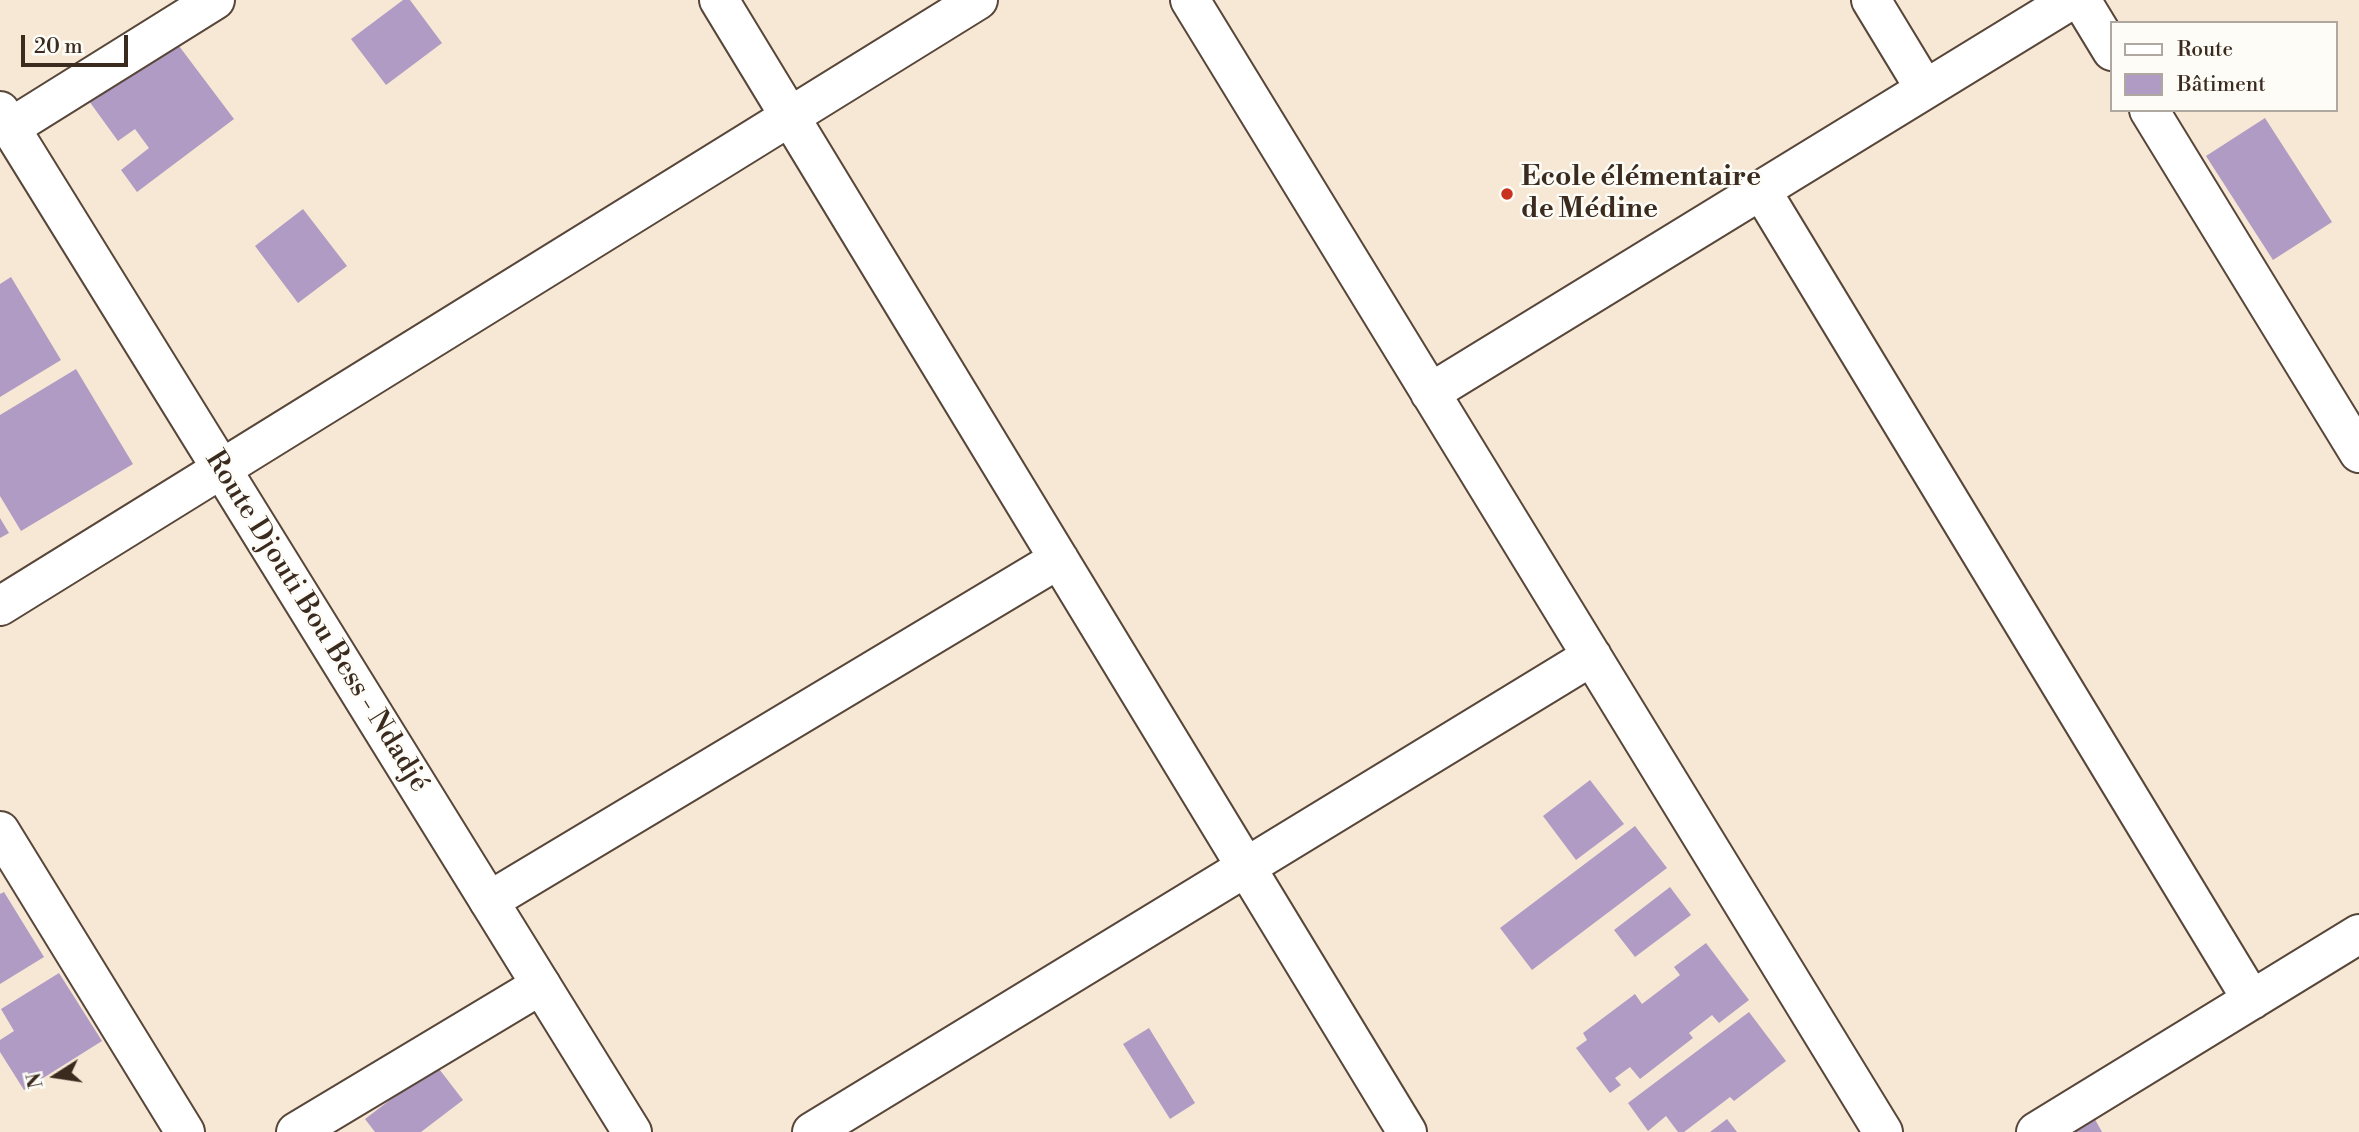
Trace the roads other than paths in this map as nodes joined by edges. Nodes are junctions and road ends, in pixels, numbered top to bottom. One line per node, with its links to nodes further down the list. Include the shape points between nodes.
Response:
1 (215, 0): 12 (street)
2 (719, 0): 11 (street)
3 (978, 0): 11 (street)
4 (1190, 0): 14 (street)
5 (1871, 0): 9 (street)
6 (2071, 0): 9 (street)
7 (2081, 0): 8 (street)
8 (2110, 48)
9 (1925, 89): 13 (street)
10 (2149, 112): 15 (street)
11 (791, 118): 16 (street); 17 (street)
12 (5, 120): 16 (street, Route Djouti Bou Bess - Ndadjé)
13 (1761, 190): 14 (street); 25 (street)
14 (1430, 393): 19 (street)
15 (2359, 453)
16 (221, 469): 18 (street); 22 (street, Route Djouti Bou Bess - Ndadjé)
17 (1059, 559): 21 (street); 22 (street)
18 (0, 606)
19 (1592, 656): 21 (street); 31 (street)
20 (0, 831): 26 (street)
21 (1248, 869): 29 (street); 30 (street)
22 (489, 901): 24 (street, Route Djouti Bou Bess - Ndadjé)
23 (2359, 934): 25 (street)
24 (541, 985): 27 (street); 28 (street, Route Djouti Bou Bess - Ndadjé)
25 (2252, 1000): 32 (street)
26 (186, 1132)
27 (296, 1132)
28 (632, 1132)
29 (812, 1132)
30 (1407, 1132)
31 (1884, 1132)
32 (2036, 1132)

